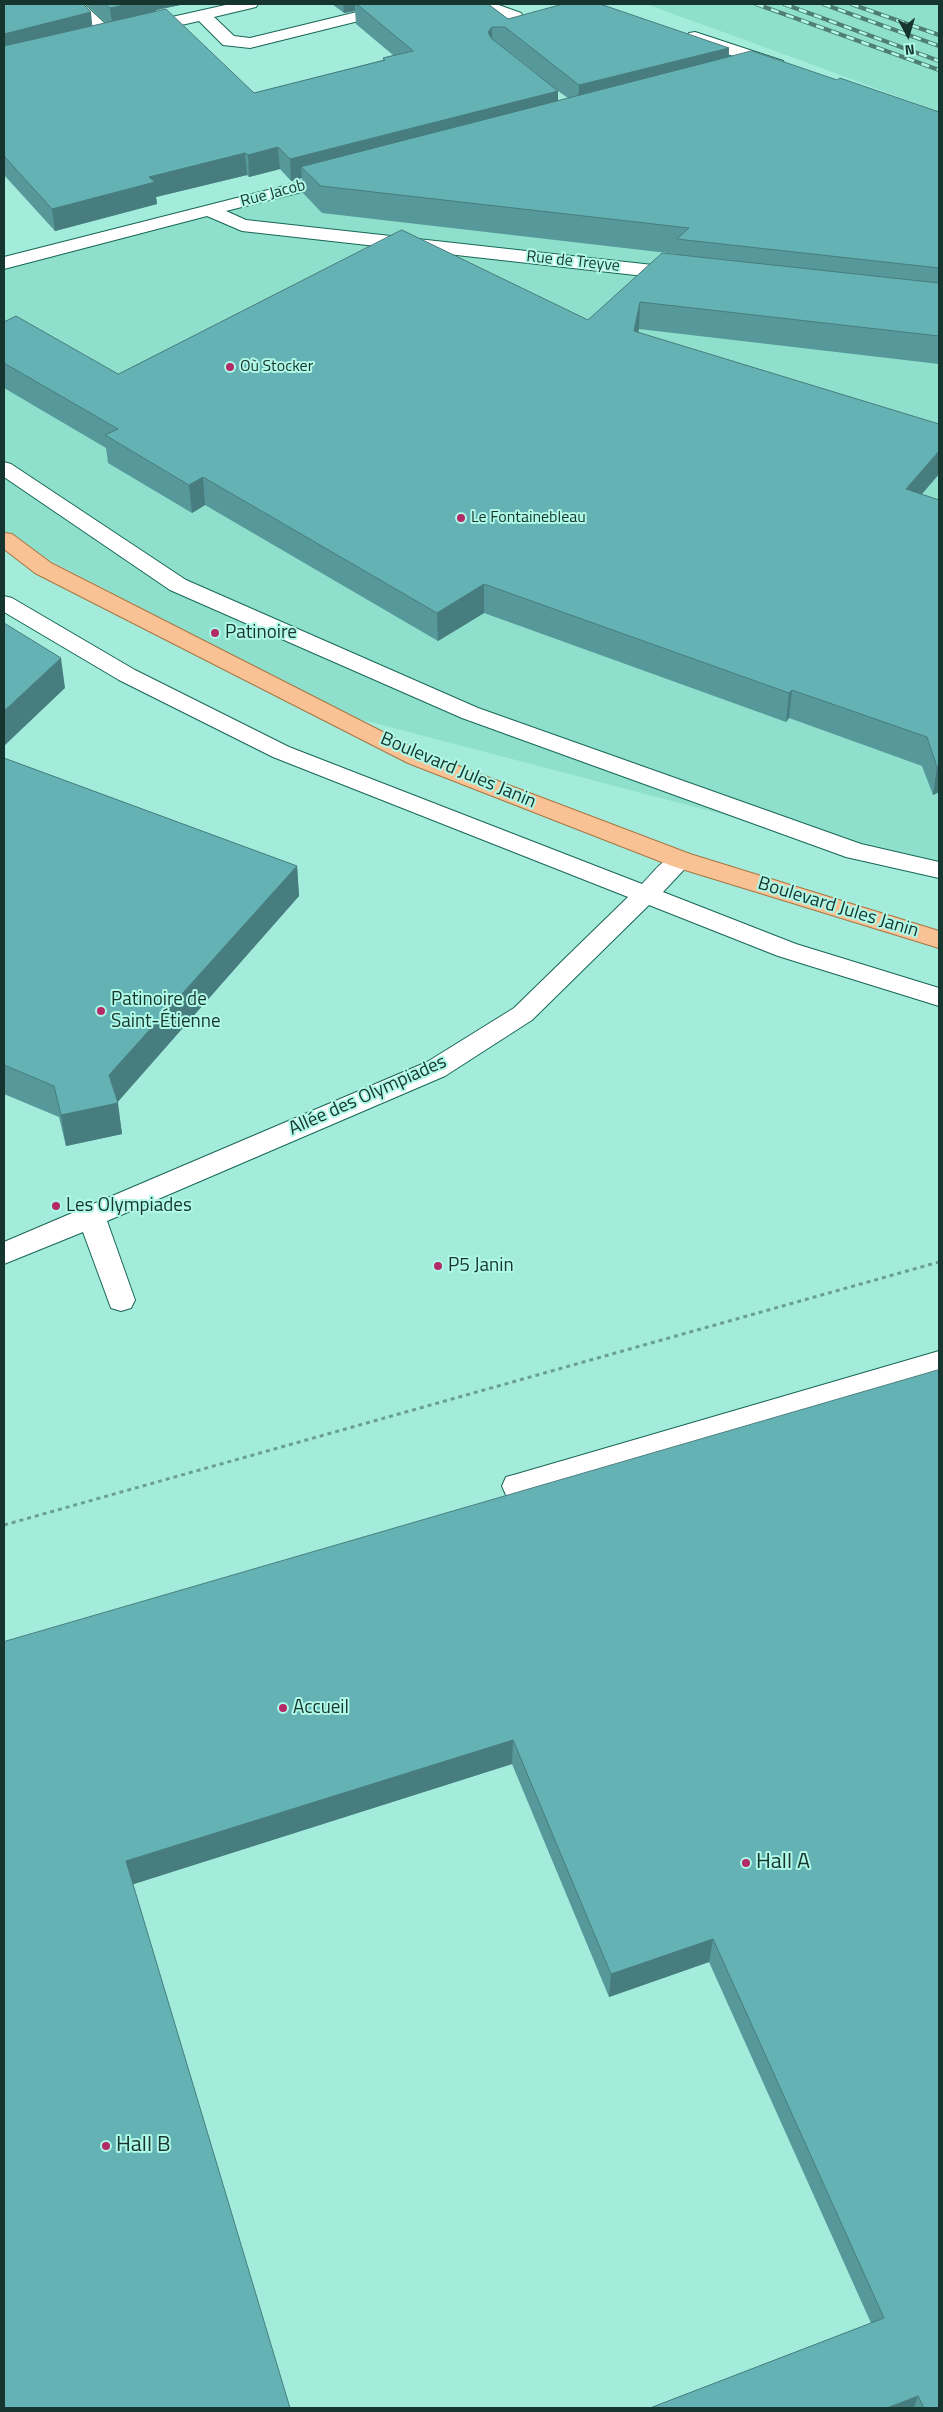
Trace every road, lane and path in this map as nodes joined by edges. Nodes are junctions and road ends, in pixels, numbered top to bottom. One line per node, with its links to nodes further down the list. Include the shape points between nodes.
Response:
1 (75, 4): 8 (street)
2 (250, 4): 5 (street)
3 (408, 4): 5 (street, via 250,43 229,41)
4 (481, 4): 6 (street)
5 (203, 15): 8 (street)
6 (515, 16)
7 (679, 32): 10 (street)
8 (109, 37): 9 (street)
9 (91, 41)
10 (773, 64): 11 (street); 12 (street)
11 (792, 71)
12 (743, 72)
13 (354, 173): 14 (street, Rue Jacob)
14 (210, 211): 15 (street, Rue Jacob); 16 (street, Rue de Treyve, via 242,225)
15 (4, 263)
16 (694, 275)
17 (4, 468): 21 (street, via 178,585 470,713 855,851)
18 (4, 539): 20 (main road, Boulevard Jules Janin, via 43,568 416,758)
19 (4, 604): 22 (street, via 127,675 280,752)
20 (681, 860): 22 (street, Allée des Olympiades); 23 (main road, Boulevard Jules Janin)
21 (939, 870)
22 (648, 894): 24 (street, via 787,950); 25 (street, Allée des Olympiades, via 523,1014 436,1069)
23 (939, 940)
24 (939, 996)
25 (92, 1217): 26 (street, Allée des Olympiades); 28 (street)
26 (4, 1254)
27 (939, 1262): 31 (path)
28 (121, 1300)
29 (939, 1362): 30 (street)
30 (517, 1486)
31 (4, 1525)

